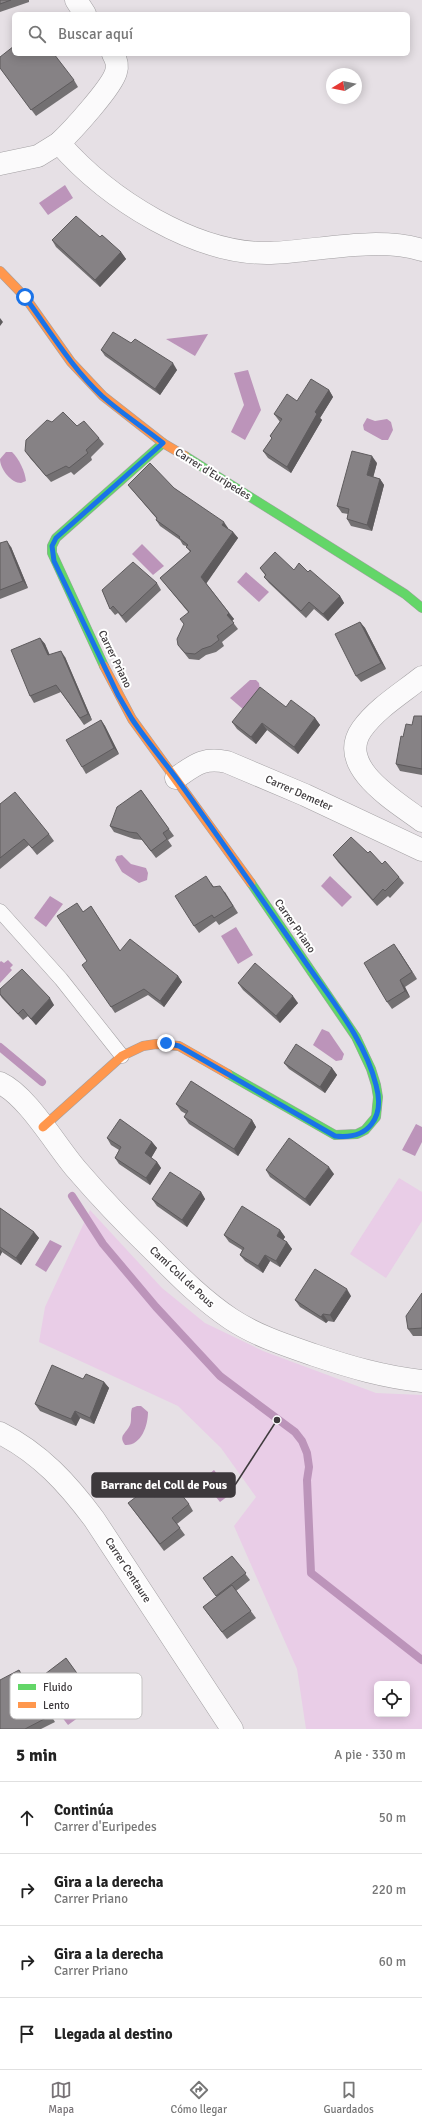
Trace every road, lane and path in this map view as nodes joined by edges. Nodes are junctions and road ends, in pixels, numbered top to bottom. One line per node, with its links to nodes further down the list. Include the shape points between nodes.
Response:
1 (76, 0): 2 (street)
2 (84, 12)
3 (114, 56): 4 (street, via 117,65 114,78 72,131)
4 (59, 143): 5 (street, via 38,156); 6 (street, via 98,182 144,213 181,233 222,248 270,253 359,244 413,247)
5 (0, 164)
6 (422, 250)
7 (0, 272): 8 (street, Carrer d'Euripedes, via 25,297 56,342 103,396)
8 (163, 443): 9 (street, Carrer d'Euripedes, via 405,594); 11 (street, Carrer Priano, via 56,538 52,553 118,695 150,747)
9 (422, 608)
10 (422, 677): 12 (street, via 369,720 359,733 355,746 358,762 369,778 390,798)
11 (176, 778): 13 (street, Carrer Demeter, via 200,762 226,762 305,795); 15 (street, Carrer Priano, via 353,1032 377,1086 376,1116 365,1132 346,1137 335,1136 179,1046 153,1042)
12 (422, 821)
13 (422, 850)
14 (0, 911): 15 (lane, via 61,979)
15 (122, 1056): 17 (street, Carrer Priano)
16 (0, 1083): 17 (street, Camí Coll de Pous, via 19,1097)
17 (43, 1127): 18 (street, Camí Coll de Pous, via 102,1200 189,1287 231,1319 271,1340 340,1363 374,1374)
18 (422, 1381)
19 (0, 1433): 20 (street, Carrer Centaure, via 45,1463 78,1497)
20 (232, 1729)

